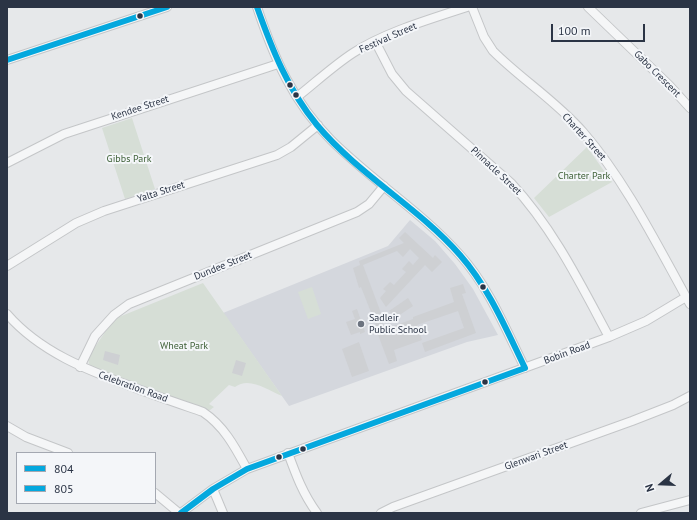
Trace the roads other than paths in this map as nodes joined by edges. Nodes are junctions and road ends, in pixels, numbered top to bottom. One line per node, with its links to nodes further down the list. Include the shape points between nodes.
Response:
1 (167, 7): 7 (street)
2 (257, 7): 8 (street)
3 (467, 7): 6 (street, Festival Street)
4 (472, 7): 15 (street, Charter Street, via 484,37 493,50 582,131 608,163 632,199)
5 (588, 7): 10 (street, Gabo Crescent)
6 (375, 41): 9 (street, Festival Street, via 353,53); 17 (street, Pinnacle Street, via 392,74 406,91 525,197 556,240)
7 (7, 60)
8 (278, 64): 9 (street); 12 (street, Kendee Street, via 64,134)
9 (297, 97): 11 (street)
10 (690, 108)
11 (318, 126): 13 (street); 14 (street, Yalta Street, via 277,155 104,211 76,223)
12 (7, 163)
13 (384, 186): 18 (street, Dundee Street, via 369,204 357,212 129,304 95,336); 19 (street, via 462,256 485,289)
14 (7, 266)
15 (688, 300): 17 (street, Bobin Road)
16 (7, 314): 18 (street, Celebration Road, via 33,338)
17 (609, 337): 19 (street, Bobin Road)
18 (80, 367): 24 (street, Celebration Road, via 203,412 215,420 228,436)
19 (525, 368): 23 (street, Bobin Road)
20 (690, 396): 31 (street, Glenwari Street, via 632,421)
21 (7, 426): 22 (street, via 31,440)
22 (65, 452)
23 (288, 453): 24 (street, Bobin Road); 30 (street, via 301,487)
24 (247, 469): 25 (street, Bobin Road)
25 (213, 489): 28 (street, Bobin Road); 29 (street)
26 (156, 494): 28 (street)
27 (690, 500): 32 (street)
28 (180, 513)
29 (223, 513)
30 (317, 513)
31 (381, 513)
32 (641, 513)

